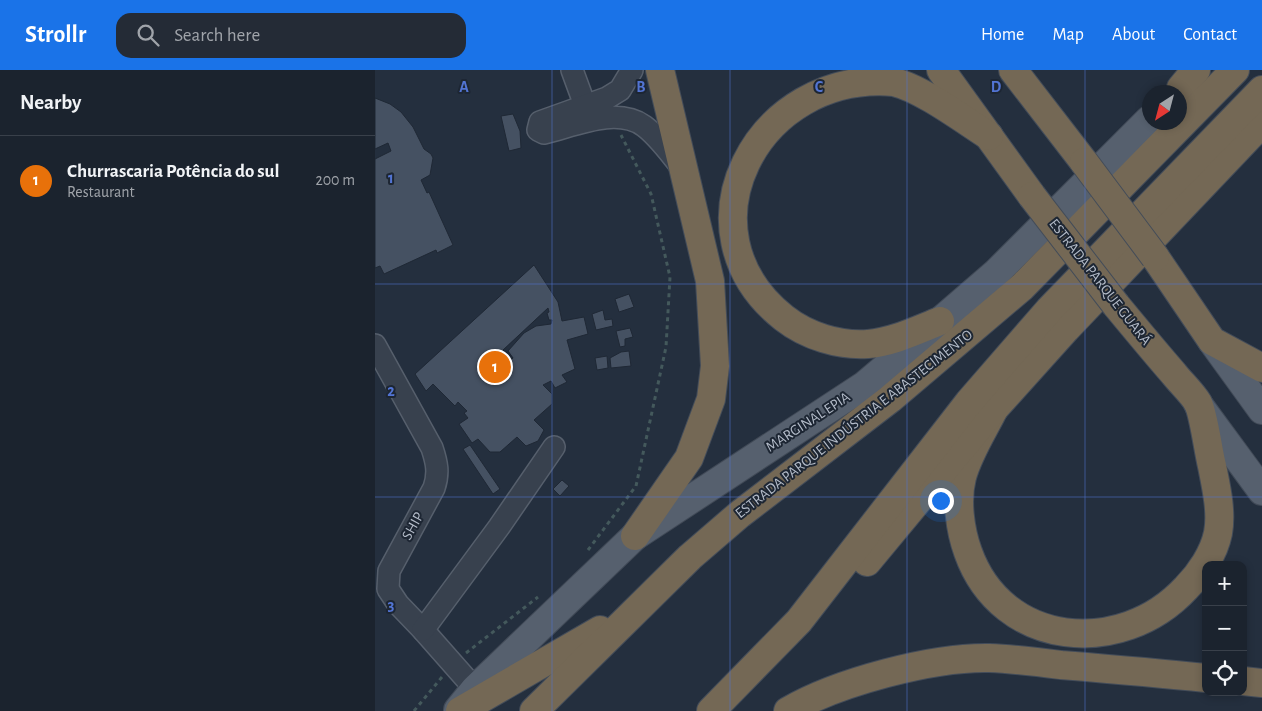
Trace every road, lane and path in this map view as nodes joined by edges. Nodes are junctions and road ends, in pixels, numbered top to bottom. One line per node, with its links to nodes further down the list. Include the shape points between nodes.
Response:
1 (571, 70): 10 (lane)
2 (632, 70): 10 (lane, via 620,90)
3 (660, 70): 17 (highway)
4 (941, 70): 15 (highway, ESTRADA PARQUE GUARÁ)
5 (1013, 70): 19 (highway, bridge, via 1155,257)
6 (1204, 70): 8 (main road)
7 (1235, 70): 22 (highway, ESTRADA PARQUE INDÚSTRIA E ABASTECIMENTO, via 1022,287)
8 (1184, 84)
9 (1262, 90): 32 (highway, via 1049,310 969,402)
10 (588, 114): 11 (lane)
11 (611, 116): 17 (lane, via 623,117 645,127); 29 (path, via 651,194 670,277 666,347 635,486)
12 (1262, 122): 16 (highway)
13 (1142, 127): 18 (main road, MARGINAL EPIA, via 997,272)
14 (1262, 133): 16 (highway)
15 (989, 136): 18 (highway, via 918,92 895,82 846,80 799,96 775,114 751,146 734,192 733,227 746,273 768,305 792,324 821,337 854,344 886,342); 23 (highway, ESTRADA PARQUE GUARÁ, bridge, via 1116,305)
16 (1235, 150): 24 (highway)
17 (683, 169): 28 (highway, via 710,281 715,343 711,398 689,458)
18 (935, 326): 22 (highway); 28 (main road, MARGINAL EPIA, via 865,385)
19 (1212, 341): 21 (highway); 25 (main road)
20 (375, 345): 33 (lane, SHIP, via 432,448 437,464 434,488 387,579 392,596)
21 (1262, 368)
22 (890, 399): 31 (highway, ESTRADA PARQUE INDÚSTRIA E ABASTECIMENTO, via 740,514)
23 (1198, 404): 24 (highway, via 1219,509 1218,533 1209,556 1178,598 1147,619 1104,632 1073,634 1032,622 1000,601 984,584 964,542 959,499 962,477); 27 (main road, ESTRADA PARQUE GUARÁ)
24 (993, 409): 32 (highway, via 856,576 828,603)
25 (1262, 410)
26 (554, 447): 33 (lane)
27 (1262, 491)
28 (635, 536): 38 (main road, MARGINAL EPIA)
29 (583, 556)
30 (539, 596): 34 (path)
31 (637, 607): 38 (highway, via 523,676); 40 (highway, ESTRADA PARQUE INDÚSTRIA E ABASTECIMENTO)
32 (799, 622): 41 (highway)
33 (423, 630): 34 (lane, SHIP)
34 (453, 663): 38 (lane, SHIP); 39 (path)
35 (1202, 678): 42 (highway, via 988,658 907,668 860,682)
36 (1247, 681): 37 (highway)
37 (1262, 683)
38 (464, 704)
39 (415, 711)
40 (534, 711)
41 (711, 711)
42 (788, 711)

